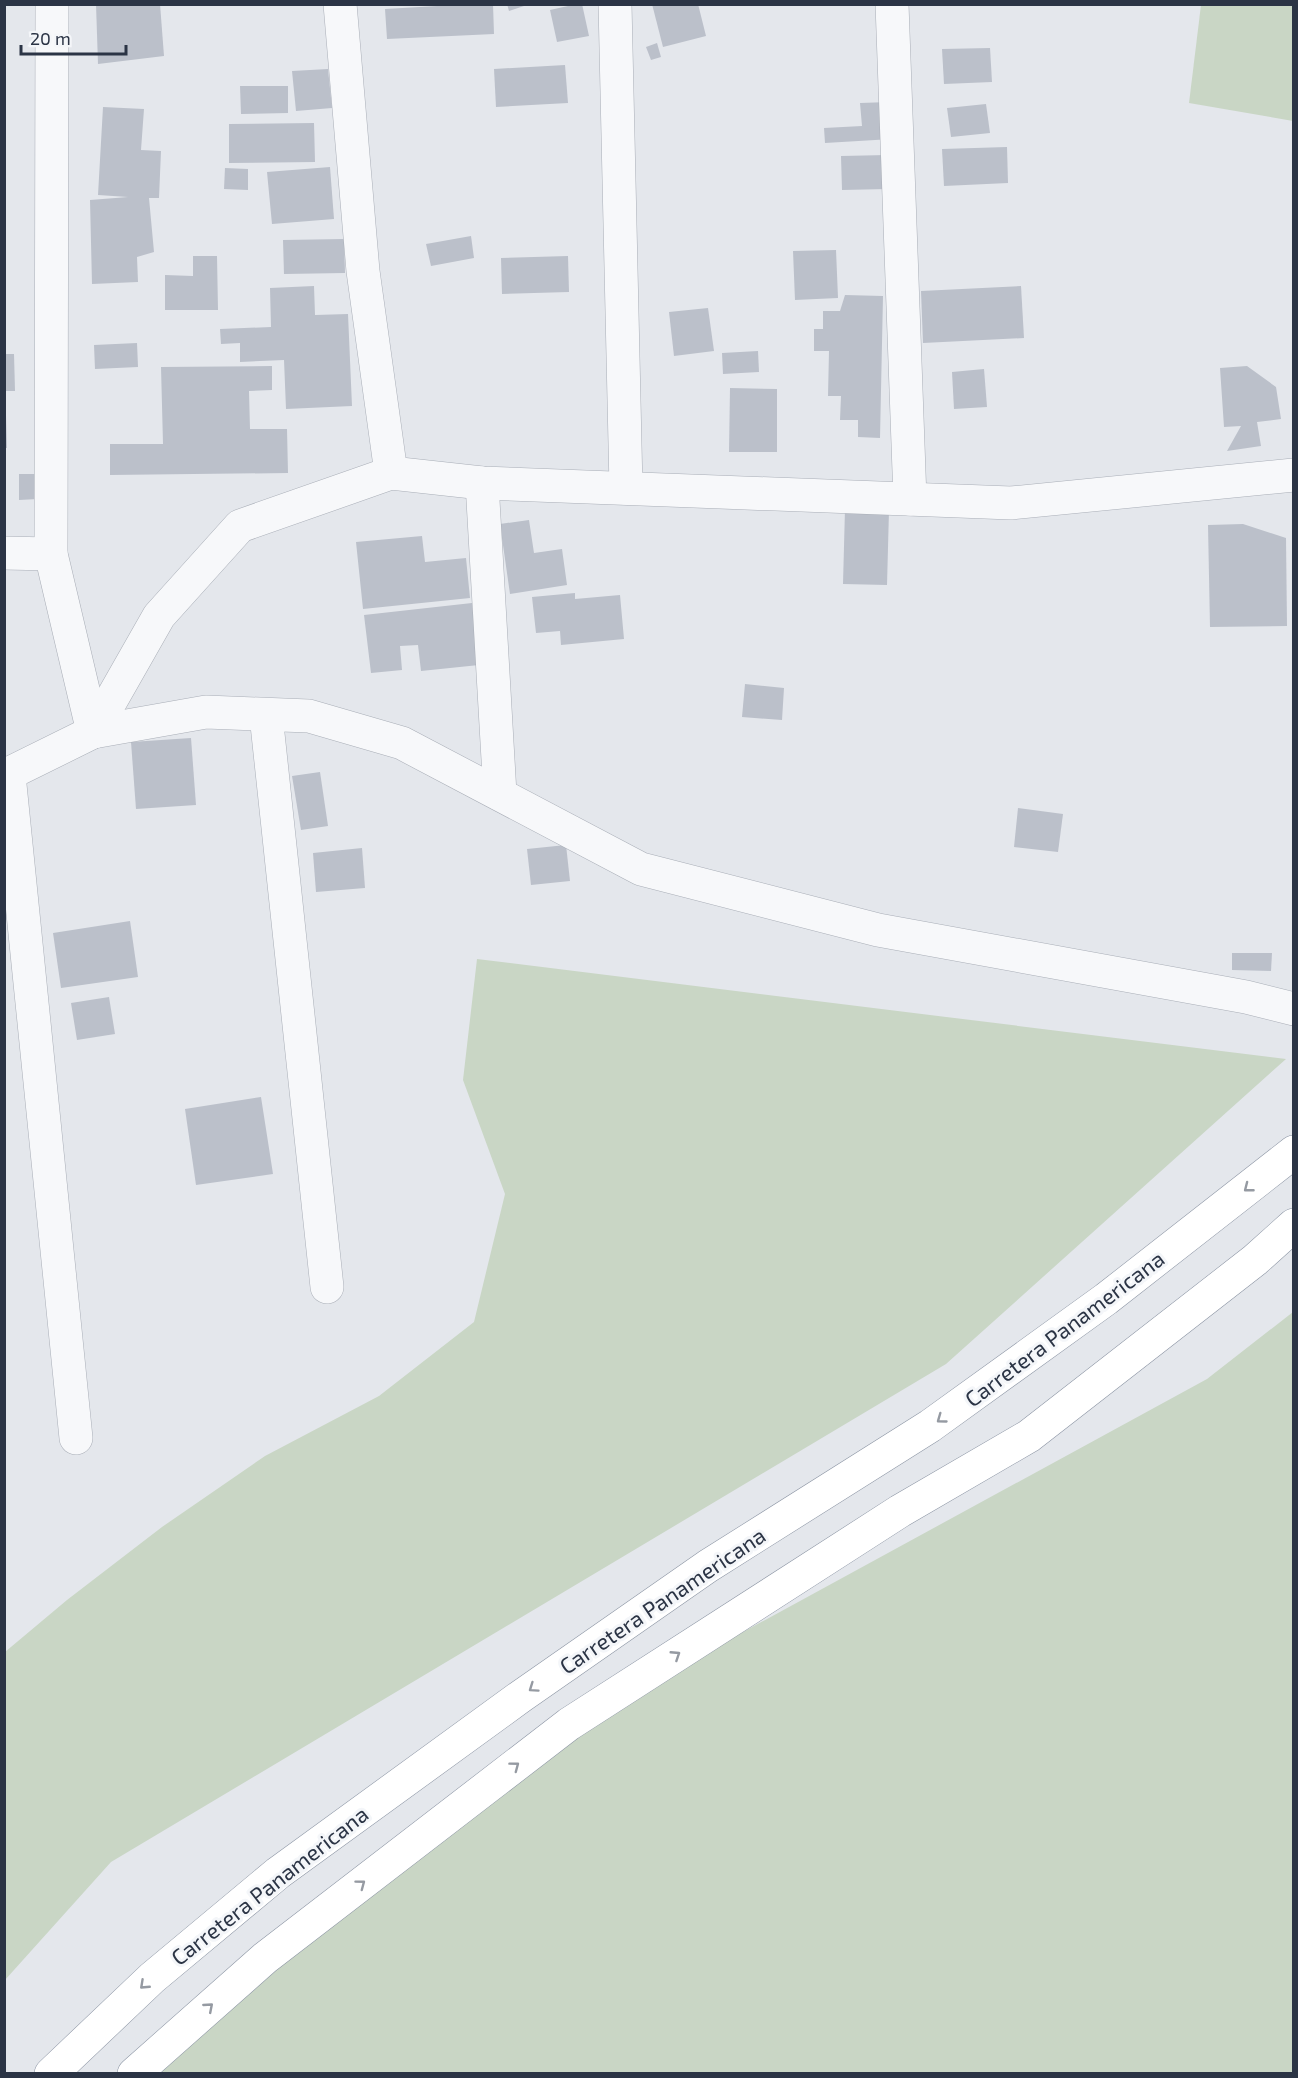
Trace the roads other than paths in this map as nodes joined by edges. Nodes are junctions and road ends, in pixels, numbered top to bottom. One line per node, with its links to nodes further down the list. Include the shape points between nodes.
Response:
1 (52, 4): 11 (street)
2 (340, 4): 5 (street, via 363,271)
3 (615, 4): 8 (street)
4 (892, 4): 9 (street)
5 (391, 473): 7 (street); 13 (street, via 240,526 159,616)
6 (1293, 476): 9 (street, via 1011,503)
7 (482, 483): 8 (street); 15 (street)
8 (626, 488): 9 (street)
9 (910, 499)
10 (4, 553): 11 (street)
11 (51, 554): 13 (street)
12 (266, 714): 13 (street, via 206,712); 15 (street, via 309,716 402,743); 19 (street)
13 (93, 732): 14 (street)
14 (7, 776): 20 (street)
15 (500, 794): 16 (street, via 641,869 879,930)
16 (1293, 1009)
17 (1293, 1152): 21 (highway, Carretera Panamericana, one-way to 21, via 1106,1299 930,1426 708,1566 520,1696 278,1872 152,1978)
18 (1293, 1225): 22 (highway, one-way to 18, via 265,1958 569,1724 900,1511 1029,1436 1255,1260)
19 (327, 1287)
20 (76, 1438)
21 (51, 2073)
22 (134, 2073)

